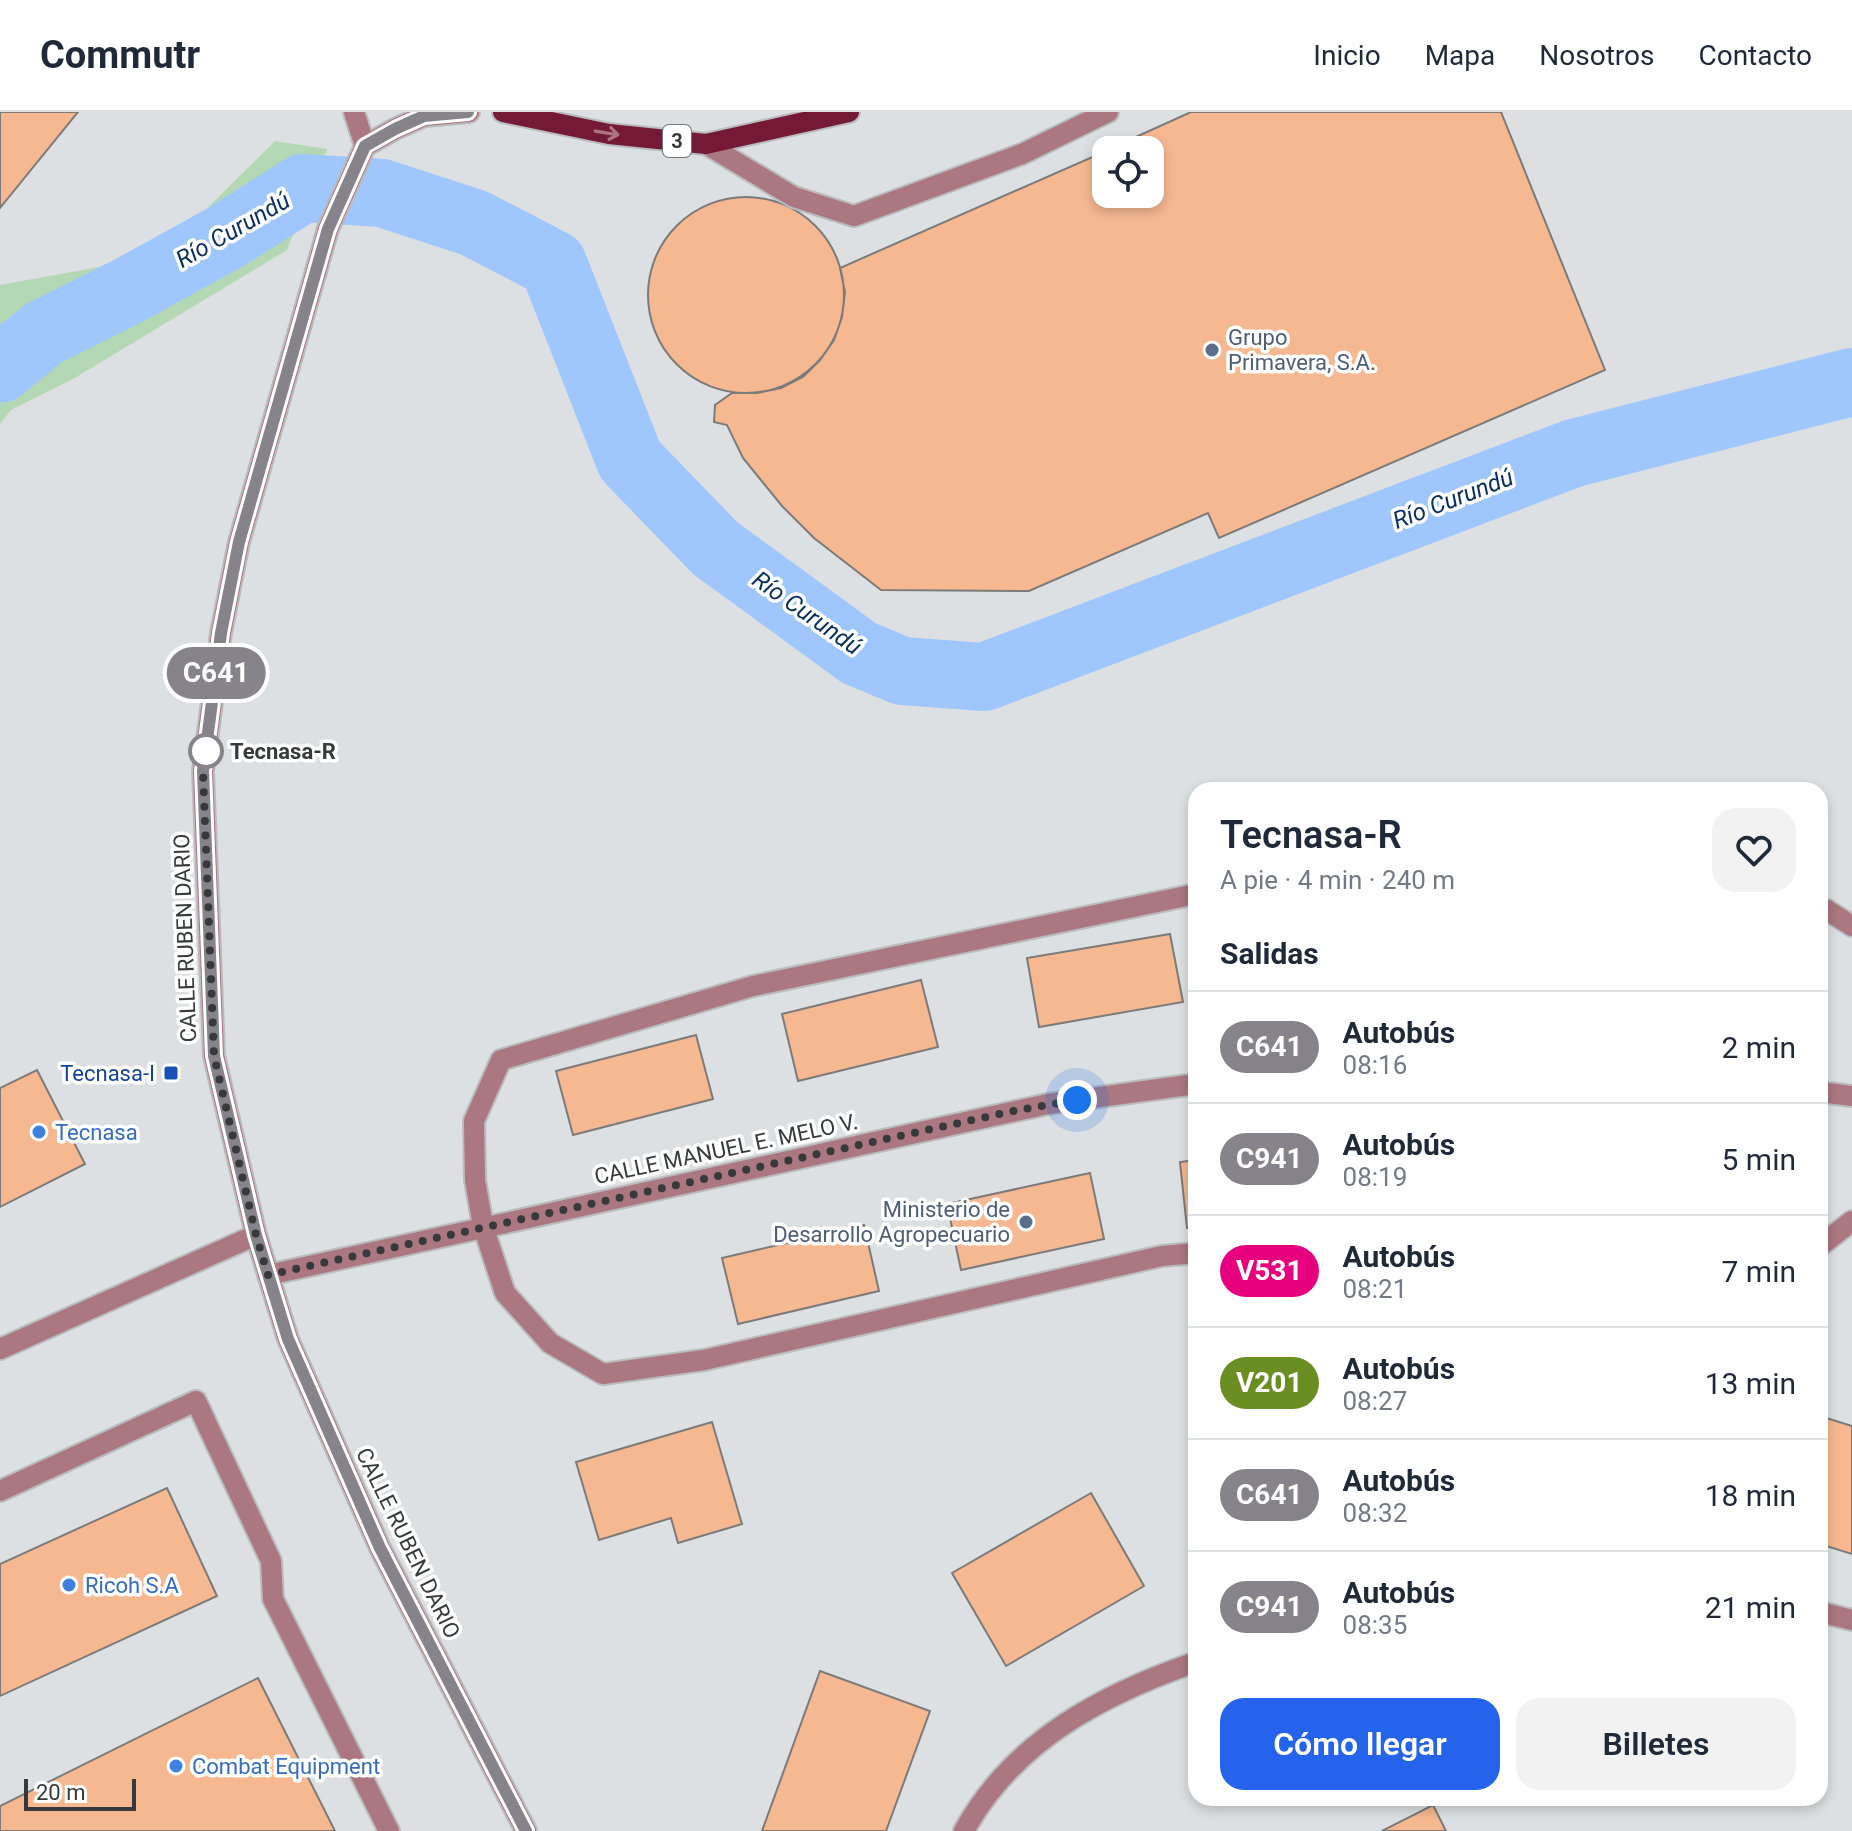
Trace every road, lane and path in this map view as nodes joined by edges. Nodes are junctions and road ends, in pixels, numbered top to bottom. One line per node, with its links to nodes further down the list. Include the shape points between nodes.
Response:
1 (354, 112): 7 (street)
2 (469, 112): 7 (street, via 424,116)
3 (503, 112): 6 (main road, 3, one-way to 6, via 609,134)
4 (849, 112): 6 (main road, 3)
5 (1108, 112): 6 (street, via 1022,154 854,216 794,197)
6 (706, 144)
7 (362, 152): 16 (street, CALLE RUBEN DARIO, via 328,229 239,542 203,771 214,1056)
8 (1188, 896): 15 (street, via 753,986 501,1060 474,1121 475,1180)
9 (1828, 911): 10 (street)
10 (1852, 926)
11 (1188, 1085): 15 (street, CALLE MANUEL E. MELO V., via 1048,1104)
12 (1828, 1093): 13 (street)
13 (1852, 1096)
14 (1852, 1221): 17 (street)
15 (483, 1226): 18 (street, via 505,1293 550,1343 603,1374 704,1360); 19 (street, CALLE MANUEL E. MELO V.)
16 (256, 1235): 19 (street, CALLE RUBEN DARIO); 20 (street)
17 (1828, 1240)
18 (1188, 1254)
19 (268, 1275): 26 (street, CALLE RUBEN DARIO, via 288,1339 380,1548)
20 (0, 1349)
21 (0, 1491): 25 (street, via 196,1401 271,1561 273,1599)
22 (1828, 1614): 23 (street)
23 (1852, 1620)
24 (1188, 1665): 27 (street, via 1084,1710 1017,1760)
25 (389, 1831)
26 (526, 1831)
27 (964, 1831)

